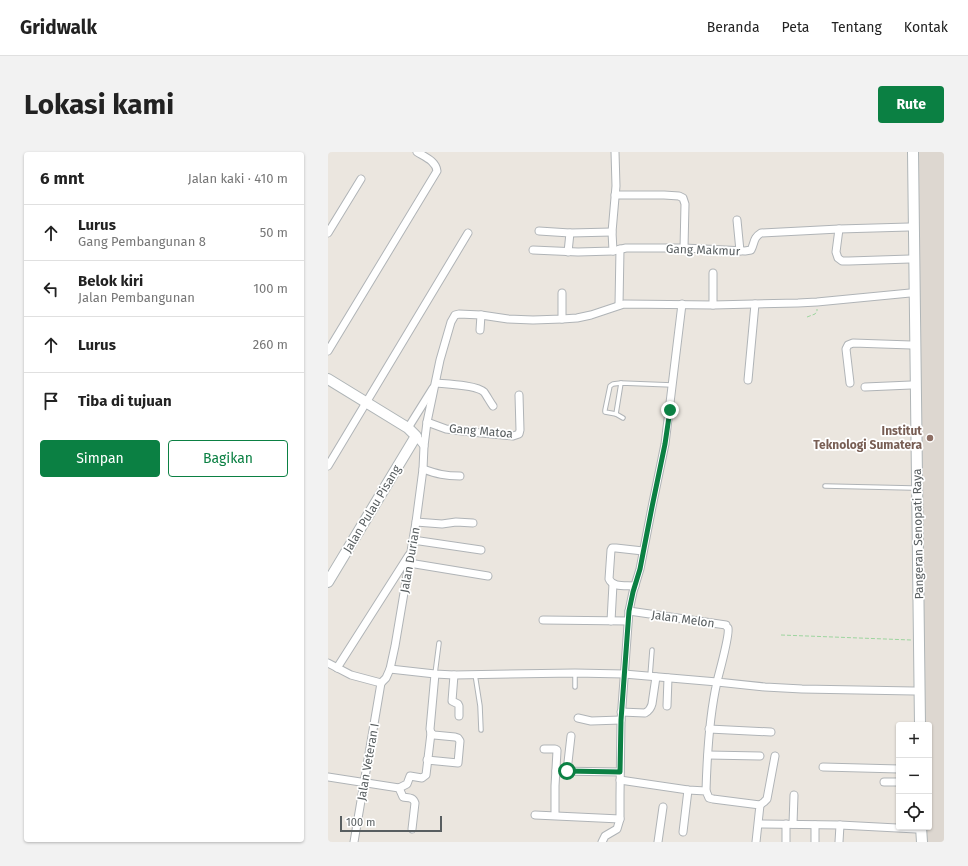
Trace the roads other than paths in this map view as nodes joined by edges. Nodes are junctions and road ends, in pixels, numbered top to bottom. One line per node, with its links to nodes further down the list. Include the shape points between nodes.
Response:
1 (417, 152): 32 (street, via 433,162 437,171)
2 (615, 152): 6 (street)
3 (908, 152): 8 (street, Pangeran Senopati Raya)
4 (913, 152): 92 (street, Pangeran Senopati Raya)
5 (361, 179): 12 (street)
6 (615, 195): 11 (street); 15 (street, via 664,195 683,198)
7 (737, 220): 18 (street)
8 (909, 227): 9 (street, Gang Makmur); 20 (street, Pangeran Senopati Raya)
9 (839, 229): 18 (street, Gang Makmur, via 761,233 754,240 751,250); 20 (street, via 836,252 842,261)
10 (539, 231): 14 (street)
11 (612, 232): 14 (street); 17 (street)
12 (328, 233)
13 (468, 233): 42 (street)
14 (570, 233): 19 (street)
15 (684, 248): 17 (street, Gang Makmur); 18 (street, Gang Makmur)
16 (533, 250): 19 (street, Gang Makmur)
17 (616, 250): 19 (street, Gang Makmur); 26 (street)
18 (740, 251)
19 (568, 252)
20 (910, 259): 23 (street, Pangeran Senopati Raya)
21 (713, 273): 27 (street)
22 (562, 293): 29 (street)
23 (910, 293): 25 (street, Jalan Durian, via 817,302); 31 (street, Pangeran Senopati Raya)
24 (682, 304): 26 (street, Jalan Durian); 27 (street, Jalan Durian); 38 (street)
25 (755, 304): 27 (street, Jalan Durian); 34 (street)
26 (619, 305): 29 (street, Jalan Durian, via 591,315)
27 (713, 305)
28 (481, 315): 29 (street, Jalan Durian, via 508,319); 30 (street); 35 (street, Jalan Durian, via 459,314 452,318)
29 (562, 319)
30 (480, 330)
31 (910, 344): 37 (street, via 848,345 846,349); 39 (street, Pangeran Senopati Raya)
32 (328, 351)
33 (328, 379): 42 (street)
34 (748, 380)
35 (436, 383): 43 (street, via 478,389 484,392); 46 (street, Jalan Durian); 47 (street)
36 (621, 383): 38 (lane); 44 (lane); 44 (lane, via 610,386 605,410)
37 (850, 383)
38 (673, 385): 60 (street, via 665,444)
39 (911, 385): 40 (street); 54 (street, Pangeran Senopati Raya)
40 (865, 388)
41 (519, 395): 46 (street, Gang Matoa, via 520,430 519,434 513,436 446,429)
42 (367, 402): 47 (street); 50 (street)
43 (493, 406)
44 (616, 414): 45 (lane)
45 (622, 418)
46 (427, 422): 49 (street, Jalan Durian)
47 (408, 428): 48 (street)
48 (416, 436): 49 (street); 63 (street, Jalan Pulau Pisang)
49 (424, 446): 51 (street, Jalan Durian)
50 (328, 466)
51 (424, 469): 52 (street, via 448,476); 55 (street, Jalan Durian)
52 (460, 476)
53 (825, 486): 54 (lane)
54 (912, 488): 85 (street, Pangeran Senopati Raya)
55 (416, 522): 56 (street); 57 (street, Jalan Durian)
56 (473, 523)
57 (413, 540): 58 (street); 59 (street, Jalan Durian)
58 (481, 550)
59 (411, 551): 61 (street, Jalan Durian); 73 (street)
60 (643, 551): 64 (street, via 612,548 609,579); 65 (street)
61 (408, 563): 62 (street); 74 (street, Jalan Durian)
62 (488, 576)
63 (328, 582)
64 (613, 584): 65 (street); 68 (street)
65 (635, 586): 66 (street)
66 (629, 611): 69 (street); 82 (street, Jalan Melon, via 726,626 728,632)
67 (543, 620): 68 (street)
68 (611, 621): 69 (street)
69 (628, 621): 79 (street)
70 (439, 643): 76 (lane)
71 (652, 650): 80 (lane)
72 (328, 663): 73 (street)
73 (337, 668): 83 (street, via 351,675)
74 (390, 669): 76 (street); 83 (street, Jalan Durian)
75 (575, 673): 78 (street); 79 (street); 84 (lane)
76 (435, 674): 77 (street); 96 (street)
77 (454, 674): 78 (street); 88 (street, via 452,701 459,706)
78 (475, 674): 94 (lane)
79 (624, 674): 80 (street); 87 (street)
80 (653, 677): 81 (street); 87 (street, via 651,708 645,713)
81 (668, 678): 82 (street); 86 (street)
82 (717, 682): 85 (street, via 802,689); 93 (street)
83 (381, 683): 110 (street, Jalan Veteran I)
84 (575, 687)
85 (914, 691): 91 (street, Pangeran Senopati Raya)
86 (667, 706)
87 (621, 712): 90 (street)
88 (459, 716)
89 (578, 718): 90 (street, via 591,721)
90 (621, 720): 107 (street)
91 (915, 722)
92 (920, 722)
93 (710, 729): 95 (street); 99 (street)
94 (482, 730)
95 (770, 732)
96 (431, 733): 102 (street); 102 (street, via 458,738 458,763)
97 (571, 736): 106 (street)
98 (544, 749): 105 (street, via 557,750)
99 (708, 755): 100 (street); 115 (street)
100 (760, 756)
101 (774, 756): 117 (street, via 767,799)
102 (428, 760): 113 (street, via 426,775 422,778 410,776 407,784)
103 (823, 767): 104 (street)
104 (896, 769)
105 (556, 771): 106 (street); 120 (street)
106 (567, 771): 107 (street)
107 (620, 772): 109 (street)
108 (328, 777): 110 (street)
109 (620, 780): 114 (street); 121 (street)
110 (364, 782): 113 (street); 131 (street, Jalan Veteran I)
111 (884, 782): 112 (street)
112 (896, 782)
113 (399, 788): 127 (street, via 403,797 412,798 415,803)
114 (688, 790): 115 (street); 130 (street)
115 (706, 791): 117 (street, via 709,798)
116 (794, 795): 123 (street)
117 (760, 805): 122 (street)
118 (663, 807): 133 (street)
119 (535, 815): 120 (street)
120 (555, 815): 121 (street)
121 (620, 819): 132 (street, via 617,829 605,836)
122 (759, 824): 123 (street); 134 (street)
123 (789, 824): 124 (street); 135 (street)
124 (815, 825): 125 (street); 136 (street)
125 (840, 826): 126 (street); 137 (street)
126 (896, 827)
127 (412, 829)
128 (918, 830): 138 (street)
129 (919, 830): 139 (street)
130 (683, 832)
131 (354, 842)
132 (602, 842)
133 (658, 842)
134 (756, 842)
135 (786, 842)
136 (815, 842)
137 (839, 842)
138 (916, 842)
139 (922, 842)

